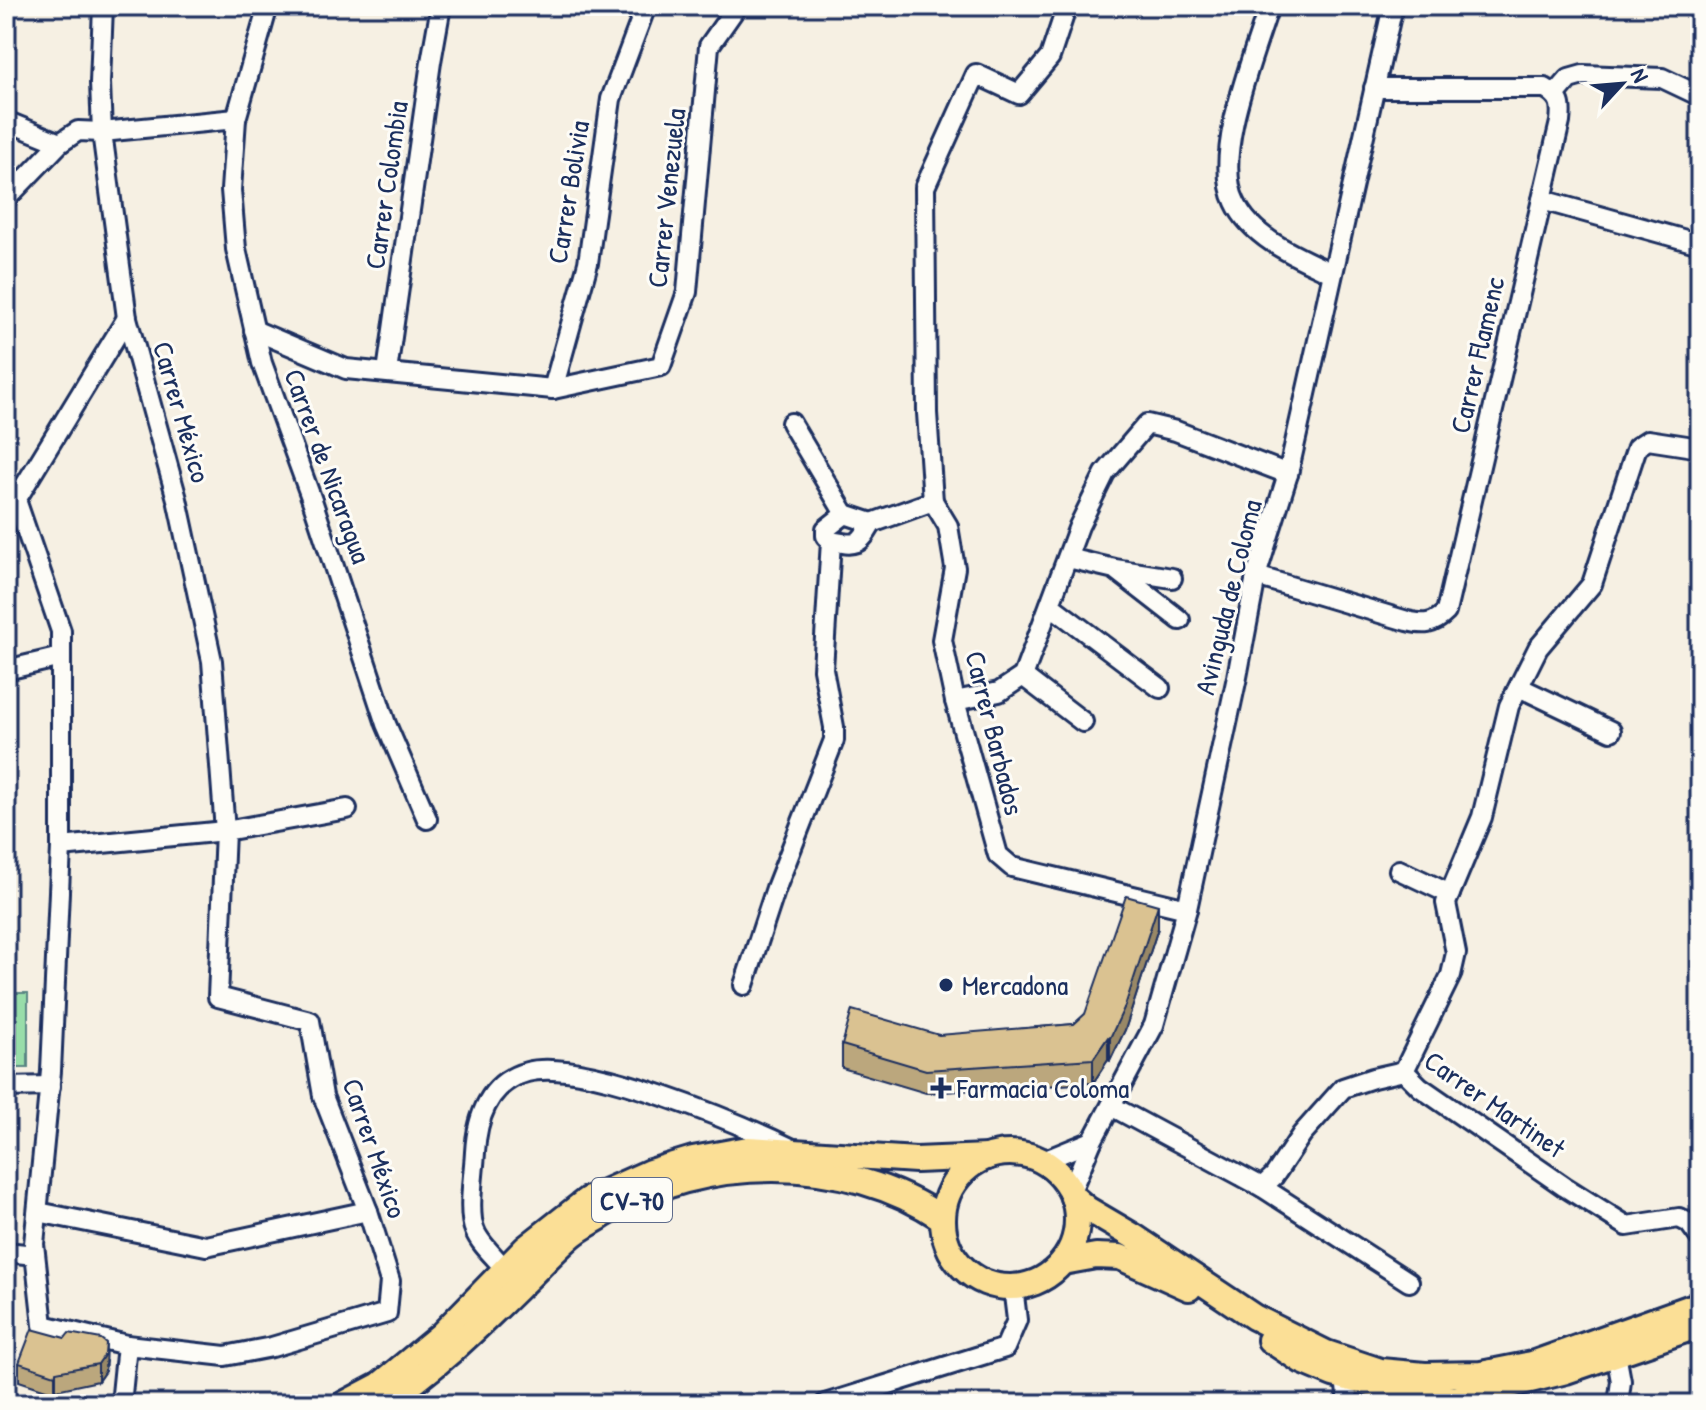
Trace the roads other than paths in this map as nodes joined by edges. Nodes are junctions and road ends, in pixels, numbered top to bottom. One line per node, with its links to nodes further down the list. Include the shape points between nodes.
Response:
1 (103, 6): 14 (street, Carrer México)
2 (268, 6): 12 (street, Carrer de Nicaragua)
3 (441, 6): 22 (street, Carrer Colombia)
4 (646, 6): 23 (street, Carrer Bolivia, via 611,99 588,263)
5 (737, 6): 23 (street, Carrer Venezuela, via 709,46 687,292 661,366)
6 (1067, 6): 27 (street, via 1050,57 1019,94 976,74 925,187)
7 (1269, 6): 19 (street, via 1235,117 1230,188 1241,212 1263,234)
8 (1393, 6): 9 (street, Avinguda de Coloma)
9 (1374, 88): 10 (street, via 1545,88); 19 (street, Avinguda de Coloma)
10 (1556, 94): 11 (street, via 1569,79 1583,75 1662,78); 17 (street, Carrer Flamenc, via 1562,105 1560,122)
11 (1700, 96)
12 (236, 119): 14 (street); 21 (street, Carrer de Nicaragua, via 231,190 236,249)
13 (6, 121): 15 (street)
14 (102, 132): 15 (street, via 78,131); 20 (street, Carrer México)
15 (60, 143): 16 (street)
16 (6, 199)
17 (1542, 200): 18 (street); 34 (street, Carrer Flamenc, via 1446,612 1436,622 1407,621)
18 (1700, 244)
19 (1332, 273): 26 (street, Avinguda de Coloma)
20 (127, 318): 28 (street); 48 (street, Carrer México, via 177,499 212,661)
21 (254, 330): 22 (street, Carrer Venezuela, via 346,369); 47 (street, Carrer de Nicaragua, via 386,724)
22 (387, 372): 23 (street, Carrer Venezuela)
23 (553, 389)
24 (791, 423): 29 (street)
25 (1700, 448): 41 (street, via 1648,440 1637,447 1592,584 1538,648)
26 (1288, 474): 32 (street, via 1147,424 1105,473); 34 (street, Avinguda de Coloma)
27 (933, 501): 30 (street); 43 (street, Carrer Barbados, via 948,526 955,568 942,640)
28 (11, 503): 38 (street, via 61,631)
29 (845, 514): 30 (street); 31 (street, via 826,529)
30 (872, 523): 31 (street, via 855,544)
31 (831, 541): 53 (street, via 823,669 834,740)
32 (1068, 558): 33 (street); 36 (street)
33 (1115, 569): 35 (street); 37 (street)
34 (1256, 576): 52 (street, Avinguda de Coloma)
35 (1172, 578)
36 (1050, 605): 40 (street); 42 (street)
37 (1180, 620)
38 (61, 657): 39 (street); 49 (street)
39 (6, 670)
40 (1023, 676): 43 (street, via 999,692); 44 (street)
41 (1519, 687): 45 (street); 51 (street, via 1509,706 1482,817)
42 (1160, 688)
43 (955, 701): 52 (street, Carrer Barbados, via 989,827 1004,862)
44 (1083, 722)
45 (1611, 731)
46 (347, 809): 48 (street)
47 (427, 819)
48 (225, 831): 49 (street); 64 (street, Carrer México, via 218,997 310,1021 323,1096)
49 (61, 847): 55 (street)
50 (1399, 870): 51 (street)
51 (1450, 894): 54 (street, via 1446,903 1456,953 1451,975)
52 (1187, 909): 57 (street, Avinguda de Coloma, via 1154,1025)
53 (744, 985)
54 (1404, 1071): 62 (street, Carrer Martinet, via 1343,1088); 67 (street, Carrer Martinet, via 1432,1096 1627,1226 1679,1218)
55 (50, 1086): 56 (street); 65 (street)
56 (6, 1087)
57 (1113, 1107): 58 (street, Avinguda de Coloma); 62 (street)
58 (1092, 1141): 61 (street); 63 (street, Avinguda de Coloma)
59 (795, 1150): 60 (main road, CV-70, via 916,1160); 71 (main road, CV-70, via 748,1149 650,1172 587,1200); 71 (street, via 750,1128 628,1085 562,1069 527,1072 502,1083 487,1100 476,1132 475,1232)
60 (987, 1157): 61 (main road, CV-70, via 1025,1154); 66 (main road, via 955,1181)
61 (1043, 1161): 63 (main road)
62 (1262, 1187): 72 (street)
63 (1072, 1194): 70 (main road, via 1076,1231); 74 (main road, via 1087,1209 1254,1317 1326,1353 1380,1371 1481,1374 1532,1364)
64 (368, 1211): 65 (street, via 206,1246); 76 (street, Carrer México, via 390,1281 387,1313 225,1356)
65 (38, 1212): 69 (street)
66 (943, 1219): 73 (main road, via 946,1240 971,1275 991,1285); 82 (main road, CV-70, via 911,1199 842,1175 727,1172 673,1183 620,1205 573,1233 458,1346)
67 (1700, 1238)
68 (6, 1252): 69 (street)
69 (35, 1255): 76 (street, via 43,1325)
70 (1063, 1262): 73 (main road, via 1040,1280); 78 (main road, via 1120,1257 1180,1282 1302,1361)
71 (505, 1269): 81 (main road, CV-70, via 442,1334 380,1385)
72 (1409, 1282)
73 (1013, 1287): 79 (street, via 1017,1320 1005,1348)
74 (1700, 1304)
75 (1700, 1325): 77 (main road)
76 (127, 1345): 80 (street)
77 (1616, 1354): 78 (main road, via 1455,1399 1399,1392); 85 (street)
78 (1345, 1377): 84 (street)
79 (865, 1398): 83 (street)
80 (121, 1404)
81 (344, 1404)
82 (382, 1404)
83 (825, 1404)
84 (1348, 1404)
85 (1618, 1404)

